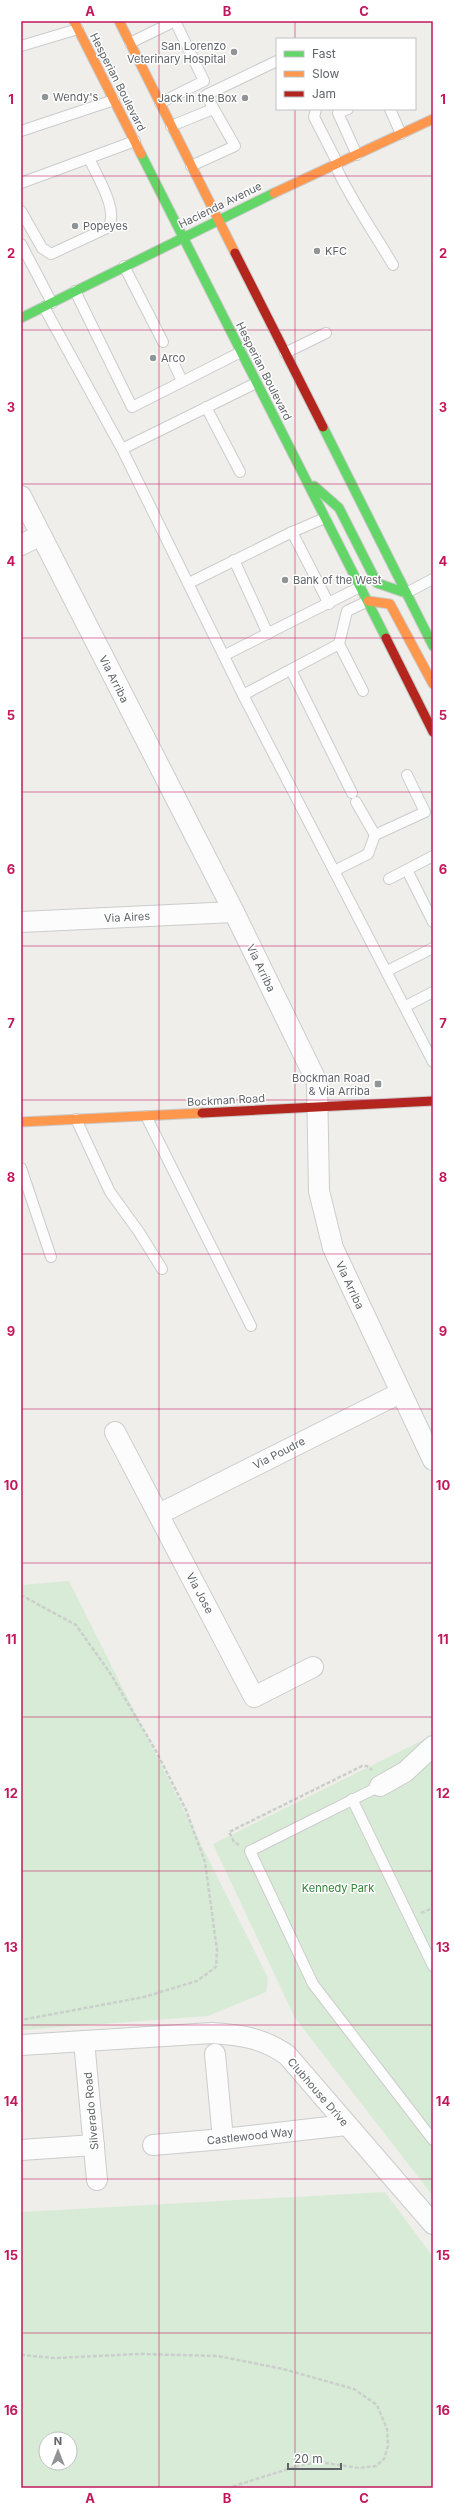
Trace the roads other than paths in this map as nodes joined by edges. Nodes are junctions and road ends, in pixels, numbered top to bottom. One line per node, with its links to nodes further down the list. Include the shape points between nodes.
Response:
1 (119, 21): 3 (main road)
2 (76, 25): 4 (lane); 6 (main road, Hesperian Boulevard)
3 (130, 43): 7 (main road); 7 (lane, via 175,21 204,81)
4 (21, 46)
5 (276, 61): 8 (lane, via 206,95)
6 (114, 100): 14 (lane); 16 (main road, Hesperian Boulevard)
7 (160, 103): 13 (main road)
8 (213, 109): 13 (lane); 20 (lane, via 235,146)
9 (346, 110): 17 (lane, via 338,113)
10 (390, 110): 15 (lane)
11 (315, 113): 19 (lane)
12 (433, 120): 15 (main road, Hacienda Avenue)
13 (171, 126): 20 (main road)
14 (21, 131)
15 (402, 134): 17 (main road, Hacienda Avenue)
16 (135, 141): 18 (lane); 24 (main road, Hesperian Boulevard)
17 (357, 155): 19 (main road, Hacienda Avenue)
18 (89, 158): 21 (lane); 22 (lane, via 111,207 113,216 107,228 52,254 42,248)
19 (336, 164): 23 (main road, Hacienda Avenue); 26 (lane, via 353,204 370,224)
20 (191, 166): 23 (main road)
21 (21, 183)
22 (21, 211)
23 (218, 219): 24 (main road, Hacienda Avenue); 34 (main road)
24 (182, 236): 27 (main road, Hacienda Avenue); 33 (main road, Hesperian Boulevard)
25 (21, 244): 29 (lane)
26 (393, 265)
27 (124, 266): 28 (main road, Hacienda Avenue); 32 (lane)
28 (75, 291): 29 (main road, Hacienda Avenue); 36 (lane, via 132,407)
29 (48, 305): 30 (main road, Hacienda Avenue); 39 (lane)
30 (21, 318)
31 (326, 333): 34 (lane)
32 (163, 342)
33 (241, 352): 36 (lane); 37 (main road, Hesperian Boulevard)
34 (285, 353): 51 (main road)
35 (174, 364): 36 (lane)
36 (182, 381)
37 (256, 383): 38 (lane); 41 (main road, Hesperian Boulevard)
38 (206, 407): 39 (lane); 40 (lane)
39 (122, 449): 49 (lane)
40 (240, 472)
41 (305, 478): 43 (main road, Hesperian Boulevard); 51 (main road, via 340,508 377,583)
42 (21, 496): 45 (street, Via Arriba)
43 (325, 518): 44 (lane); 50 (main road, Hesperian Boulevard)
44 (292, 532): 47 (lane); 53 (lane)
45 (41, 535): 46 (street); 69 (street, Via Arriba)
46 (21, 545)
47 (234, 560): 49 (lane); 54 (lane)
48 (433, 579): 51 (lane)
49 (189, 583): 57 (lane)
50 (360, 587): 52 (main road, Hesperian Boulevard); 53 (lane)
51 (406, 593): 56 (main road)
52 (368, 601): 55 (lane, via 347,611); 59 (main road, via 390,604); 62 (main road, Hesperian Boulevard)
53 (328, 604): 54 (lane)
54 (268, 634): 57 (lane)
55 (339, 644): 58 (lane); 60 (lane)
56 (433, 646)
57 (225, 655): 61 (lane)
58 (291, 670): 61 (lane); 64 (lane)
59 (433, 684)
60 (363, 691)
61 (243, 695): 67 (lane)
62 (433, 732)
63 (407, 775): 64 (lane, via 425,812)
64 (375, 835): 67 (lane, via 368,854)
65 (433, 856): 66 (lane)
66 (407, 870): 68 (lane); 71 (lane)
67 (334, 871): 73 (lane)
68 (389, 879)
69 (234, 912): 70 (street, Via Aires); 78 (street, Via Arriba, via 317,1082)
70 (21, 922)
71 (433, 922)
72 (433, 948): 73 (lane)
73 (387, 970): 75 (lane)
74 (433, 992): 75 (lane)
75 (406, 1006): 76 (lane)
76 (433, 1062)
77 (433, 1101): 78 (main road, Bockman Road)
78 (318, 1108): 79 (main road, Bockman Road); 86 (street, Via Arriba, via 319,1190 333,1248)
79 (146, 1116): 80 (main road, Bockman Road); 85 (lane)
80 (76, 1119): 81 (main road, Bockman Road); 84 (lane, via 110,1192)
81 (21, 1122)
82 (21, 1168): 83 (lane)
83 (52, 1257)
84 (162, 1269)
85 (251, 1326)
86 (400, 1393): 88 (street, Via Arriba); 89 (street, Via Poudre)
87 (115, 1432): 89 (street, Via Jose)
88 (433, 1460)
89 (159, 1514): 90 (street, Via Jose, via 254,1697)
90 (313, 1667)
91 (433, 1746): 92 (street, via 405,1772)
92 (378, 1782): 93 (lane)
93 (352, 1799): 94 (lane); 100 (lane, via 250,1851 313,1984)
94 (433, 1966)
95 (84, 2041): 96 (street, Clubhouse Drive); 98 (street, Clubhouse Drive, via 212,2033 256,2038 273,2045 287,2055); 101 (street, Silverado Road)
96 (21, 2045)
97 (214, 2054): 99 (street)
98 (346, 2125): 99 (street, Castlewood Way); 105 (street, Clubhouse Drive)
99 (223, 2139): 102 (street, Castlewood Way)
100 (433, 2140)
101 (94, 2145): 103 (street); 104 (street, Silverado Road)
102 (152, 2145)
103 (21, 2150)
104 (96, 2180)
105 (433, 2224)

